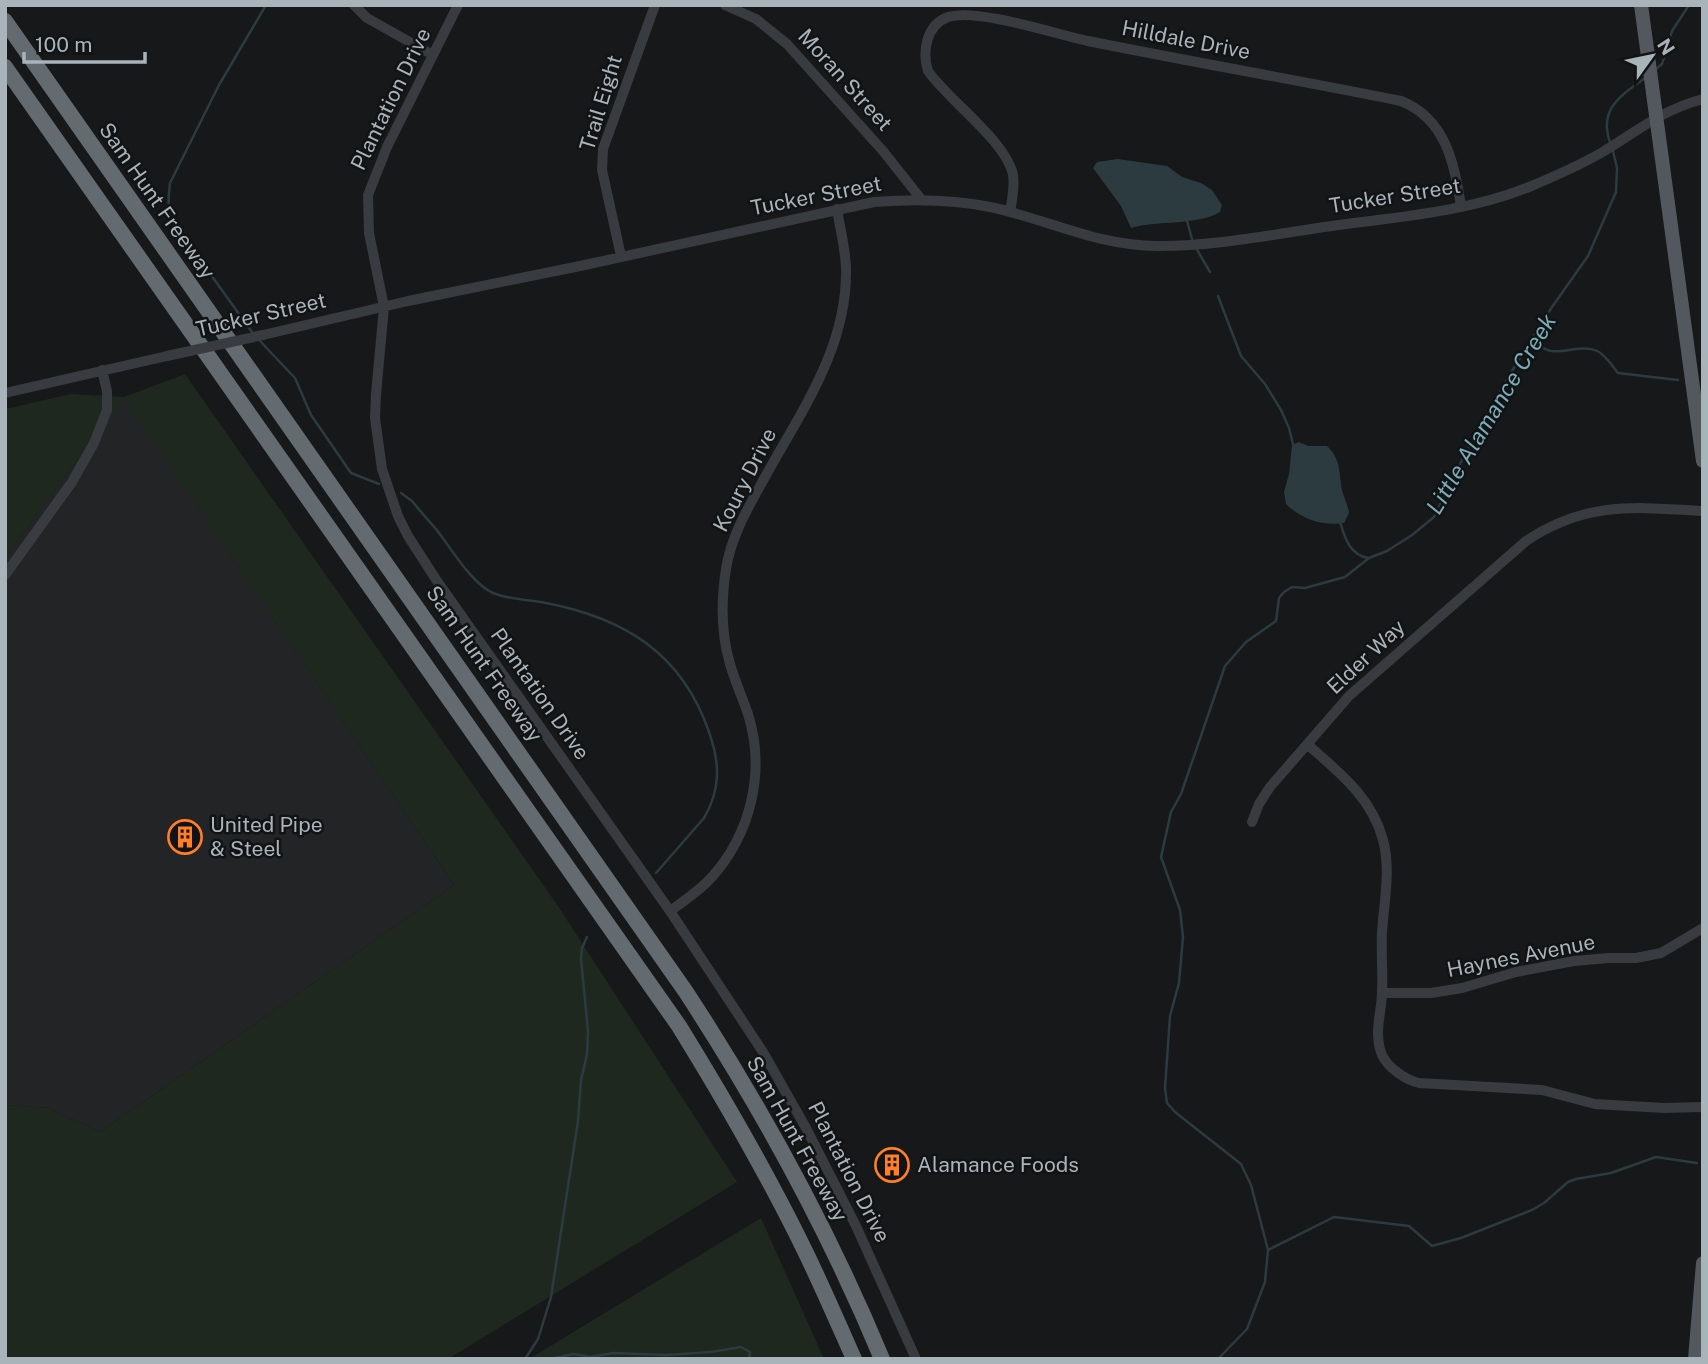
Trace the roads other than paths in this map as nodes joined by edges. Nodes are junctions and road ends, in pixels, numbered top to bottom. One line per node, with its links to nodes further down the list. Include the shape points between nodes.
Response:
1 (354, 5): 7 (street, via 367,18)
2 (458, 5): 7 (street, Plantation Drive)
3 (655, 5): 15 (street, Trail Eight, via 603,149 602,170)
4 (725, 5): 11 (street, Moran Street, via 756,19 787,44 883,150)
5 (1641, 5): 10 (main road)
6 (5, 21): 31 (highway, Sam Hunt Freeway, via 698,1010 793,1168)
7 (433, 55): 16 (street, Plantation Drive, via 368,195 369,233)
8 (5, 66): 30 (highway, via 672,1016 765,1172)
9 (1703, 99): 10 (street, Tucker Street)
10 (1656, 117): 12 (street, Tucker Street, via 1602,152 1529,187); 19 (main road)
11 (920, 200): 13 (street, Tucker Street); 14 (street, Tucker Street, via 967,202)
12 (1461, 206): 14 (street, Tucker Street, via 1156,247 1112,243); 14 (street, Hilldale Drive, via 1445,140 1425,115 1401,101 977,16 947,18 930,34 924,59 928,71 1011,166)
13 (837, 209): 15 (street, Tucker Street); 24 (street, Koury Drive, via 846,267 837,340 821,379 743,517 726,565 722,597 725,645 748,715 756,765 749,814 711,878)
14 (1010, 212)
15 (621, 256): 16 (street, Tucker Street)
16 (384, 307): 17 (street, Tucker Street, bridge); 24 (street, Plantation Drive, via 375,418 382,469 398,516 437,581)
17 (102, 370): 18 (street, Tucker Street); 21 (street, via 107,410 94,443 72,482)
18 (5, 393)
19 (1703, 461)
20 (1703, 511): 22 (street, Elder Way, via 1602,510 1543,530 1373,674)
21 (5, 575)
22 (1308, 745): 23 (street, Elder Way, via 1270,787); 26 (street, via 1355,788 1376,818 1384,842)
23 (1252, 822)
24 (670, 911): 32 (street, Plantation Drive, via 763,1052 806,1128)
25 (1703, 928): 26 (street, Haynes Avenue, via 1661,953 1574,961 1431,993)
26 (1382, 993): 27 (street, via 1377,1030 1383,1056 1406,1080 1542,1090 1595,1104)
27 (1703, 1107)
28 (1703, 1263): 29 (main road)
29 (1701, 1314): 33 (main road)
30 (854, 1359)
31 (882, 1359)
32 (916, 1359)
33 (1695, 1359)

